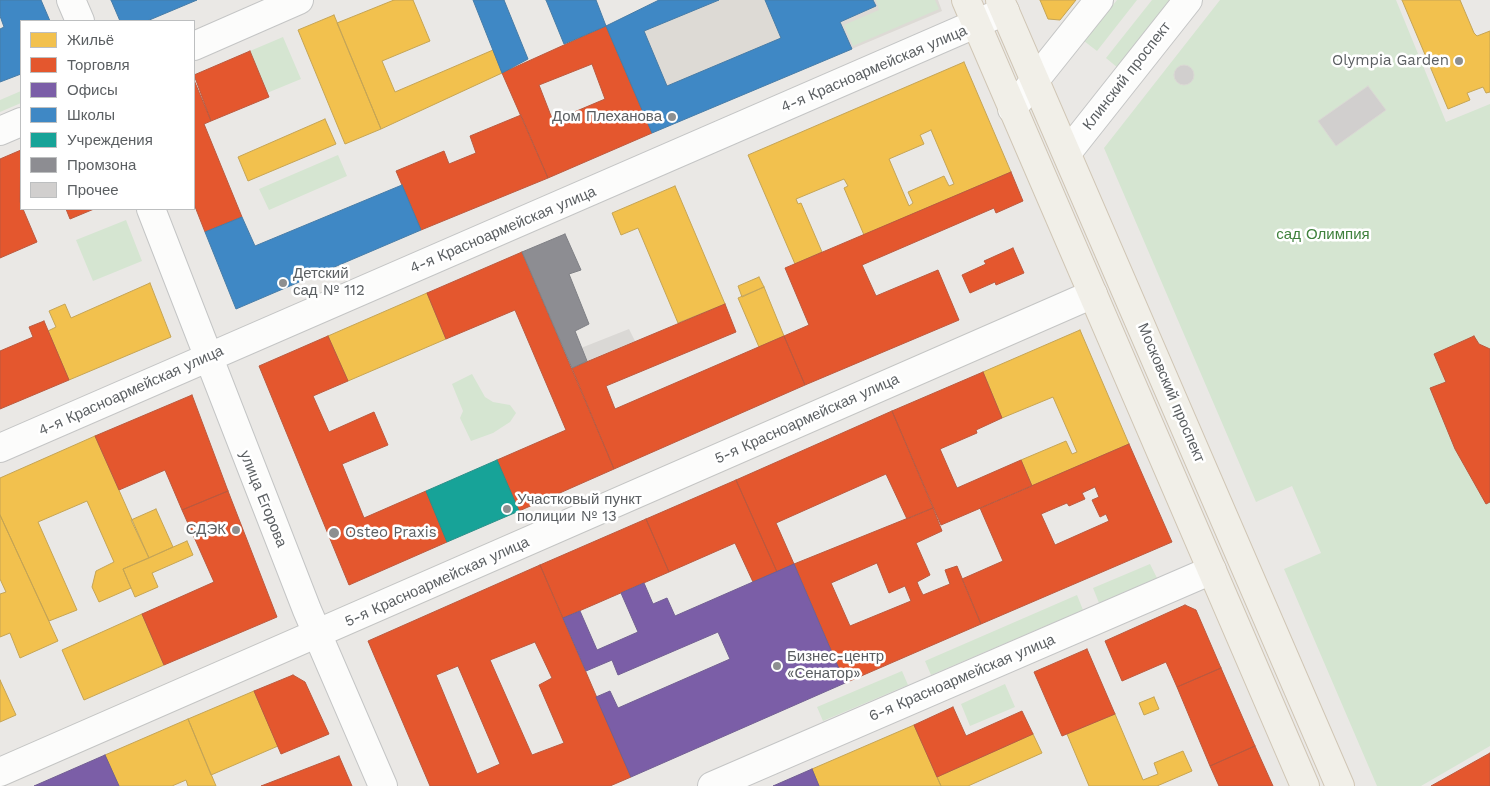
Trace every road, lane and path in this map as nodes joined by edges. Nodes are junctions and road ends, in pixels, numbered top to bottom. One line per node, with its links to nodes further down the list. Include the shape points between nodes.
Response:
1 (71, 0): 7 (street)
2 (299, 0): 8 (street)
3 (1099, 0): 9 (street)
4 (1188, 0): 13 (street, Клинский проспект)
5 (1002, 6): 6 (street, 4-я Красноармейская улица); 9 (main road, Московский проспект)
6 (971, 12): 10 (main road); 16 (street, 4-я Красноармейская улица)
7 (80, 20)
8 (195, 46)
9 (1035, 80): 10 (street); 13 (main road, Московский проспект)
10 (1012, 109): 15 (main road)
11 (20, 122): 12 (street)
12 (0, 131)
13 (1066, 153): 24 (main road, Московский проспект)
14 (151, 210): 16 (street, улица Егорова)
15 (1093, 294): 18 (main road); 19 (street, 5-я Красноармейская улица)
16 (207, 358): 17 (street, 4-я Красноармейская улица); 19 (street, улица Егорова)
17 (0, 448)
18 (1212, 570): 22 (street, 6-я Красноармейская улица); 23 (main road)
19 (317, 634): 20 (street, 5-я Красноармейская улица); 21 (street, улица Егорова)
20 (0, 772)
21 (383, 786)
22 (712, 786)
23 (1305, 786)
24 (1340, 786)

